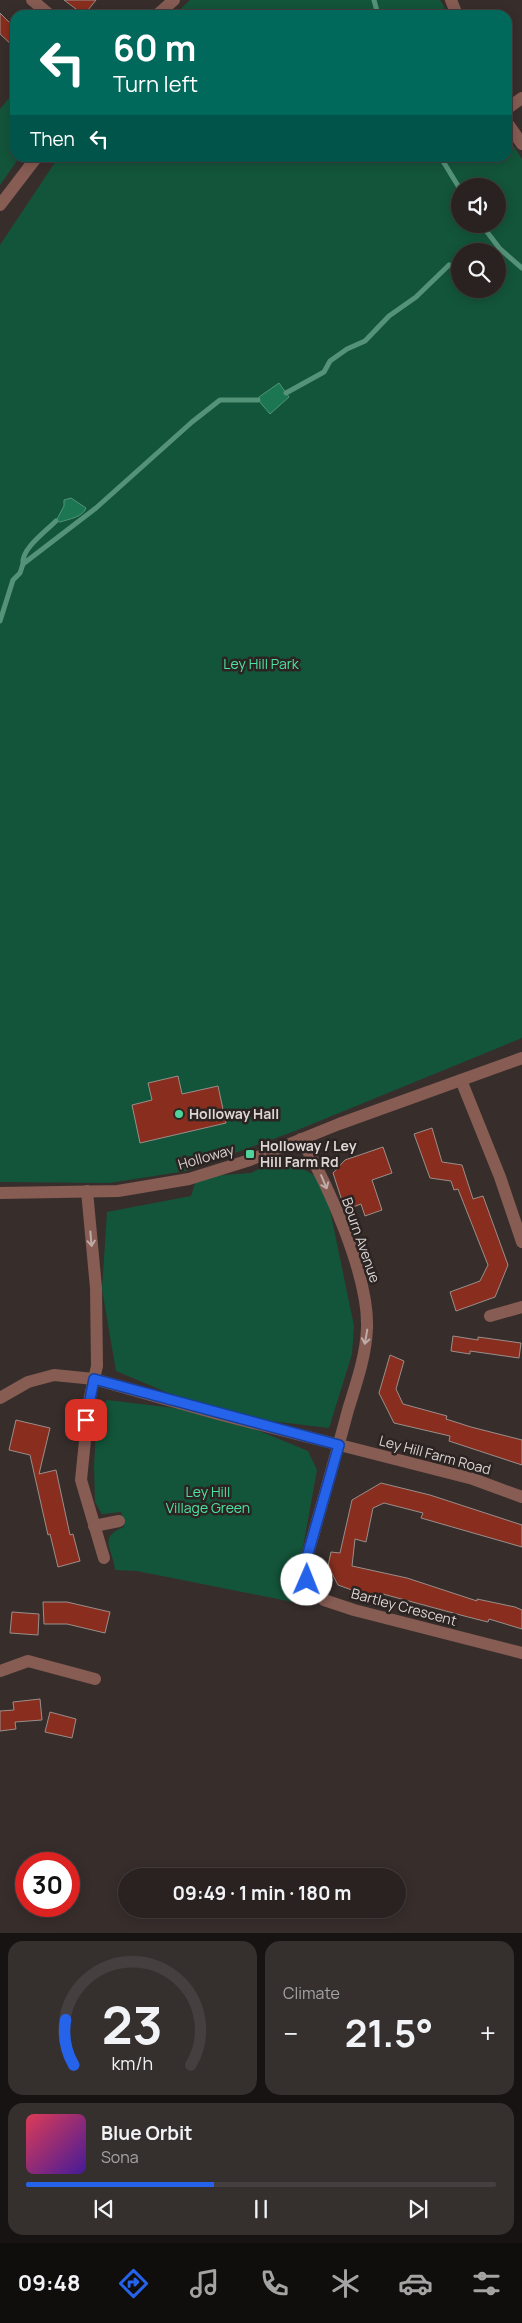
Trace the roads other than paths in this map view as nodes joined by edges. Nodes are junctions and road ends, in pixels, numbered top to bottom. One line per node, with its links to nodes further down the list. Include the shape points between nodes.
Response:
1 (32, 0): 3 (street)
2 (174, 0): 4 (street)
3 (44, 10)
4 (163, 10)
5 (512, 130): 6 (street)
6 (522, 144)
7 (33, 162): 8 (street)
8 (0, 205)
9 (522, 1058): 10 (street, Holloway)
10 (462, 1080): 11 (street, Holloway); 14 (street)
11 (301, 1139): 12 (street, Holloway, via 189,1180 118,1191); 19 (street, Bourn Avenue, one-way to 19, via 318,1167 364,1292 367,1328 361,1366)
12 (87, 1191): 13 (street, Holloway); 17 (street, one-way to 17, via 96,1288 97,1366)
13 (0, 1193)
14 (522, 1242)
15 (522, 1307): 16 (street)
16 (490, 1316)
17 (94, 1379): 18 (street, Ley Hill Farm Road, via 54,1375 28,1382); 19 (street, Ley Hill Farm Road); 22 (street, via 80,1480)
18 (0, 1398)
19 (339, 1445): 20 (street, Ley Hill Farm Road, via 473,1479); 24 (street, Bartley Crescent, via 307,1557 307,1580 324,1600)
20 (522, 1497)
21 (119, 1521): 22 (street)
22 (94, 1526): 23 (street)
23 (104, 1558)
24 (522, 1653)
25 (0, 1671): 26 (street, via 28,1661)
26 (95, 1679)

